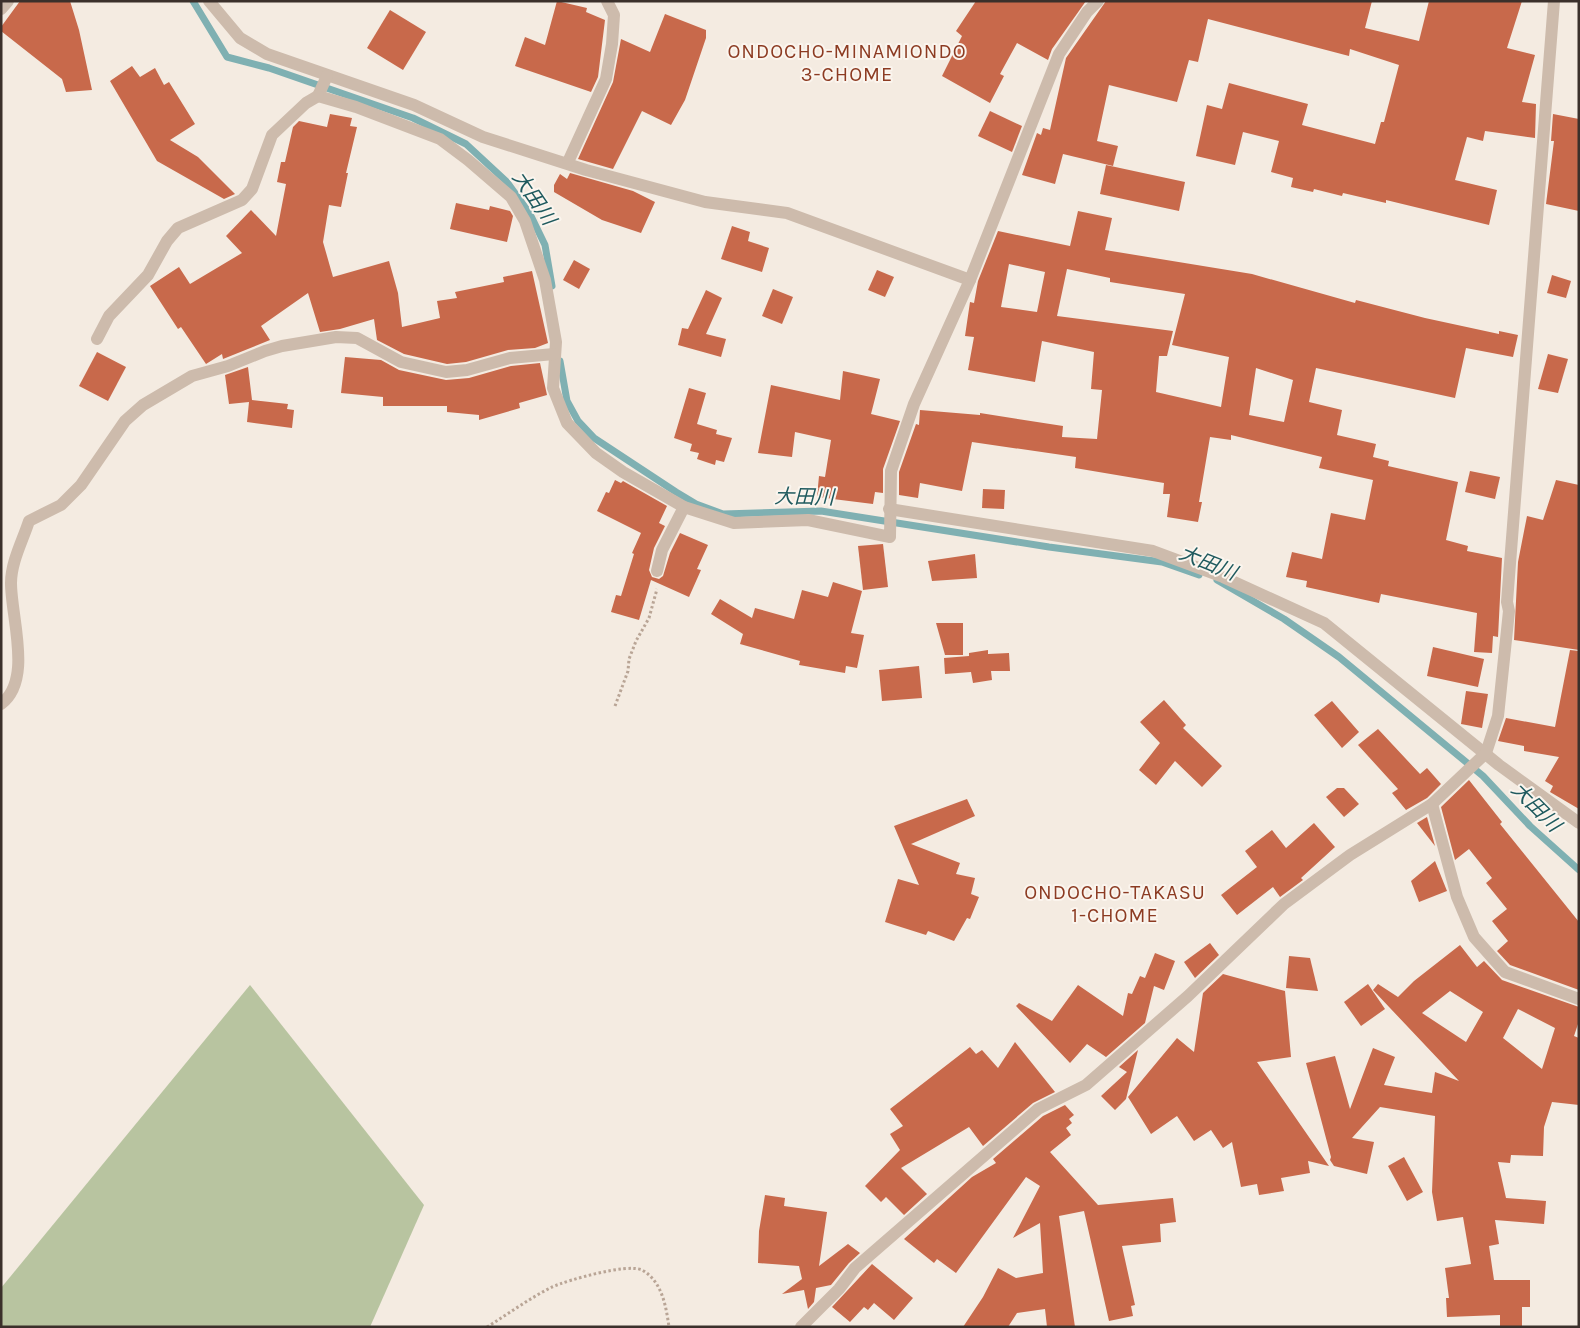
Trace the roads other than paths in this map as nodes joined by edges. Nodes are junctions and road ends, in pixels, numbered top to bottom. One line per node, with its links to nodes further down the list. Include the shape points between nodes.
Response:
1 (8, 1): 6 (street)
2 (208, 1): 7 (street, via 240,38 267,54)
3 (607, 1): 9 (street, via 614,15 606,80)
4 (1098, 1): 10 (street, via 1058,54)
5 (1554, 1): 17 (street, via 1507,602 1509,611 1498,716)
6 (1, 9)
7 (327, 76): 8 (street); 9 (street, via 414,105 483,136)
8 (318, 96): 11 (street, via 306,102 272,135 252,189 242,200 178,228 148,275 109,316); 12 (street, via 440,139 511,197 525,220 545,280 556,342)
9 (568, 162): 10 (street, via 586,170 705,202 787,213)
10 (970, 280): 14 (street, via 907,424 891,471)
11 (97, 339)
12 (554, 354): 13 (street, via 554,388 567,423 596,453); 16 (street, via 510,358 468,370 446,372 401,362 356,338 336,337 282,346 192,376 143,405 125,421 81,485 61,505 29,521 11,582 18,654 17,685)
13 (684, 507): 14 (street, via 734,523 808,520 890,537); 15 (street, via 662,550)
14 (889, 509): 17 (street, via 1153,551 1223,577 1324,622)
15 (657, 571)
16 (1, 704)
17 (1486, 753): 18 (street); 19 (street)
18 (1432, 804): 20 (street, via 1457,897 1474,937 1505,972); 21 (street, via 1350,854 1284,904 1188,996 1086,1085 1038,1109 969,1168 855,1268)
19 (1579, 823)
20 (1579, 999)
21 (801, 1327)

